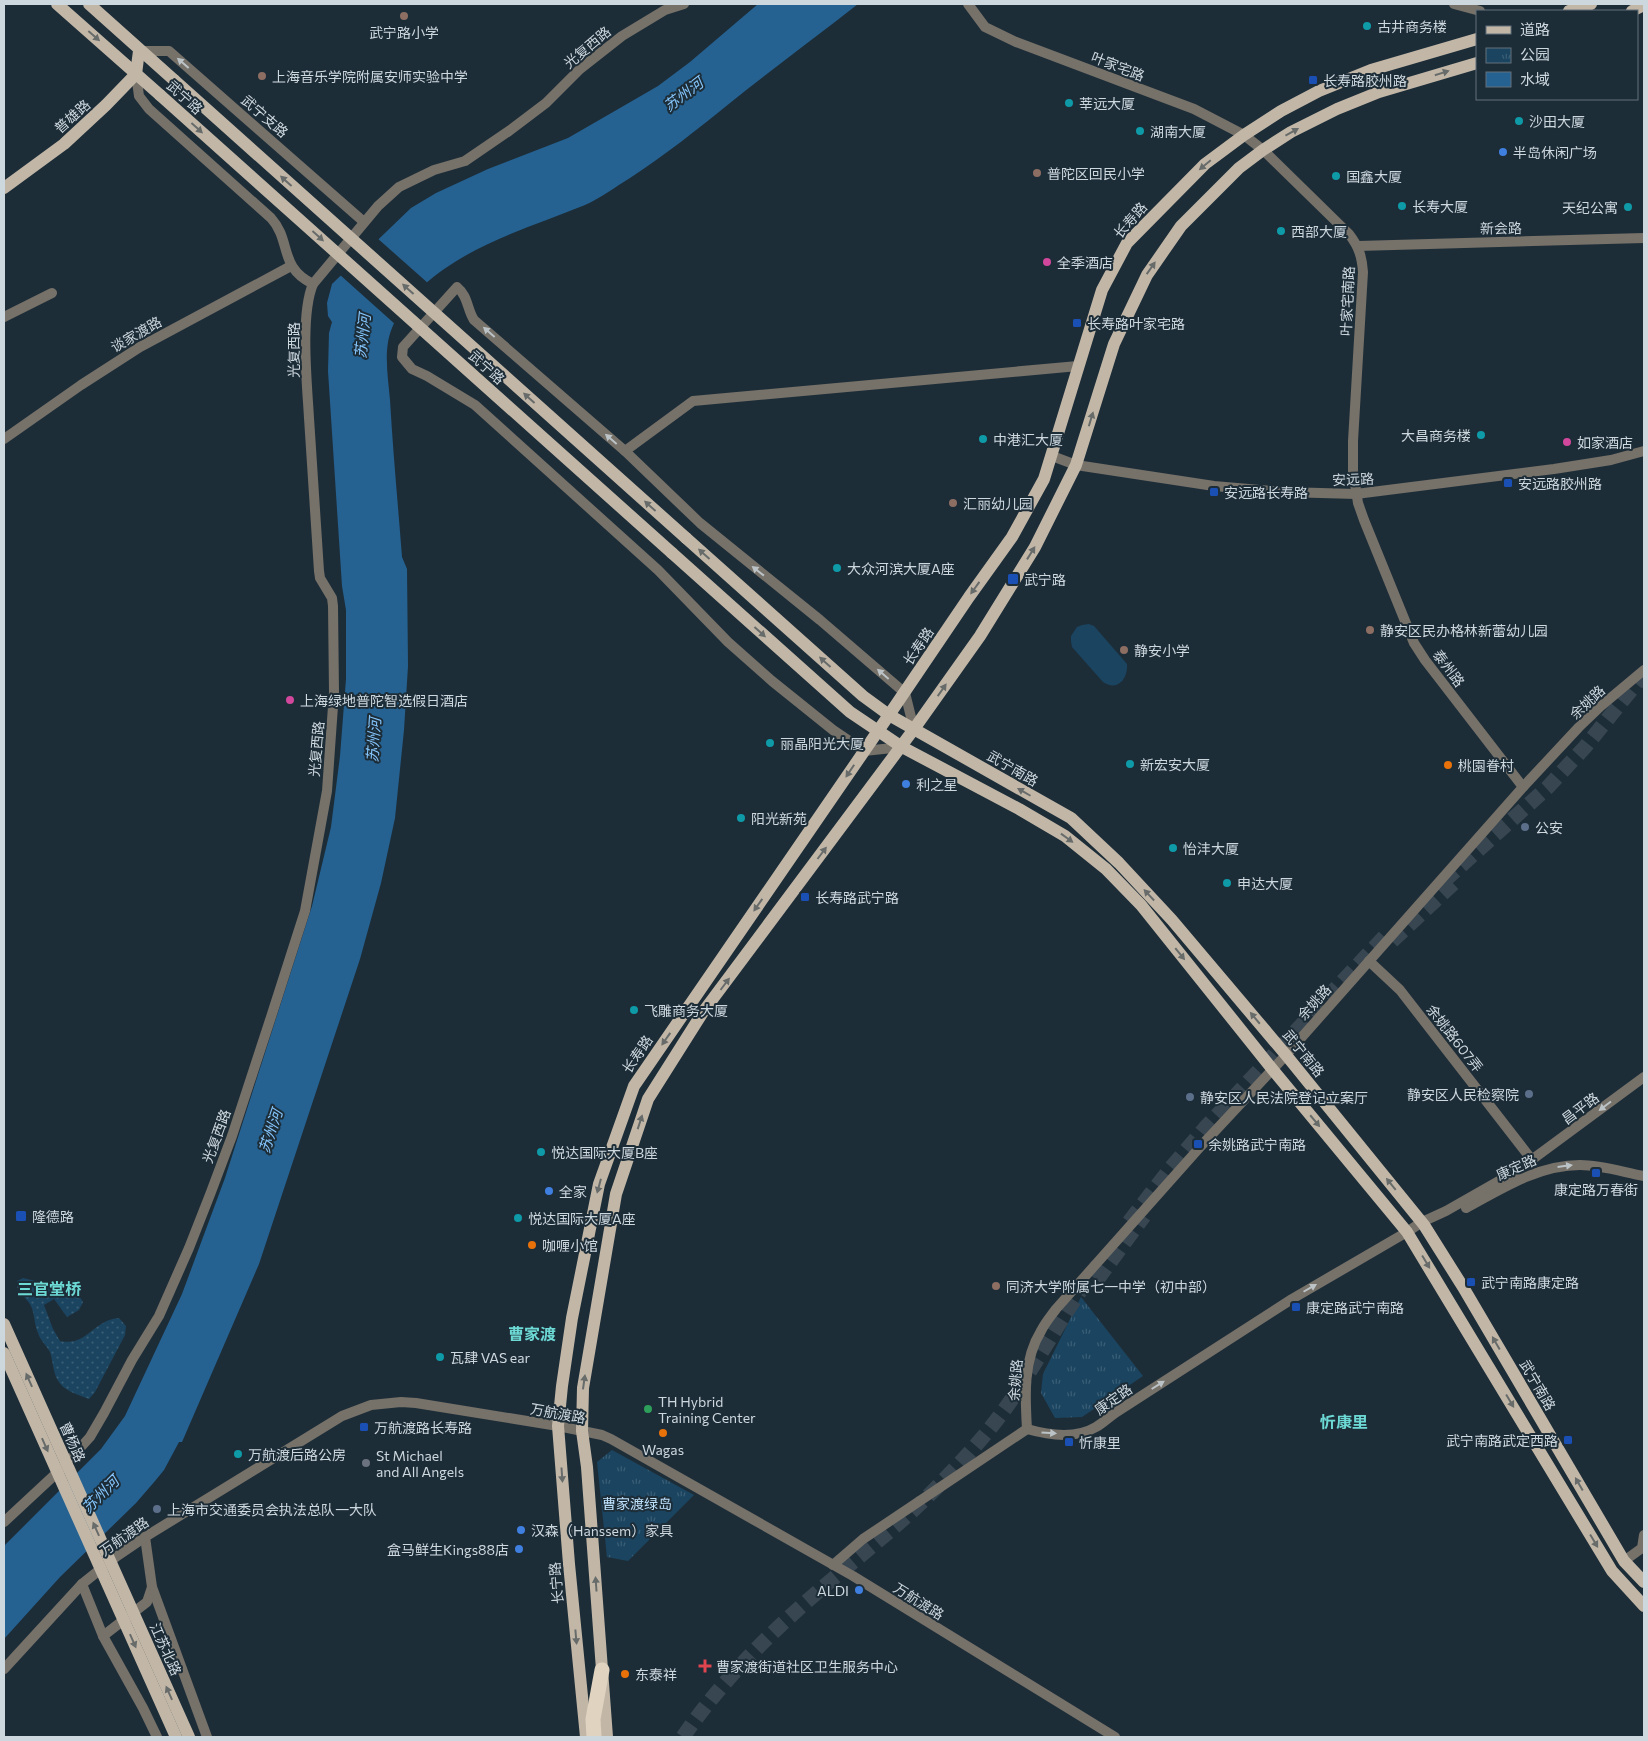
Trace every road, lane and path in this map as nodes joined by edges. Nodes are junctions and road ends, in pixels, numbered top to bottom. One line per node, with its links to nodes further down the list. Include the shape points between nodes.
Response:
1 (57, 4): 12 (main road, 武宁路, one-way to 12)
2 (89, 4): 10 (main road, 武宁路)
3 (684, 4): 16 (street, 光复西路, via 665,10 622,36 580,69 546,104 465,162 434,170 399,187)
4 (968, 4): 13 (street, 叶家宅路, via 985,27 1016,42 1194,110)
5 (1454, 4): 7 (street)
6 (1591, 4): 8 (main road)
7 (1476, 10)
8 (1572, 10)
9 (1476, 40): 13 (main road, 长寿路, via 1371,70 1319,91)
10 (139, 50): 12 (main road); 16 (street, 武宁支路, one-way to 10, via 169,51); 32 (main road, 武宁路, one-way to 10, bridge, via 863,696)
11 (1476, 63): 14 (main road, one-way to 11, via 1291,132 1371,95)
12 (136, 74): 15 (main road, 普雄路, via 64,144); 19 (street, via 139,96 149,109 274,221); 34 (main road, 武宁路, one-way to 34, bridge, via 850,712)
13 (1244, 135): 14 (street, 叶家宅路); 23 (main road, 长寿路, one-way to 23, via 1205,164 1127,243 1102,290)
14 (1263, 150): 18 (street, 叶家宅南路, via 1350,234); 28 (main road, one-way to 14, via 1114,344 1147,275 1181,226 1239,168)
15 (4, 188)
16 (364, 222): 20 (street, 光复西路)
17 (1644, 238): 18 (street, 新会路)
18 (1358, 246): 29 (street, 叶家宅南路, via 1363,272 1353,441)
19 (291, 266): 20 (street); 24 (street, 谈家渡路, via 124,356)
20 (313, 284): 51 (street, 光复西路, via 307,313 307,388 319,571 333,606 334,708 326,796 305,911 232,1136 165,1304 90,1437)
21 (52, 293): 22 (street)
22 (4, 316)
23 (1078, 366): 26 (street, via 693,401); 27 (main road, 长寿路)
24 (4, 439)
25 (1644, 450): 29 (street, 安远路, via 1611,460 1554,469)
26 (625, 451): 31 (street, one-way to 26, via 700,523); 36 (street, one-way to 36, via 474,320 464,294 457,287 403,347 402,356 412,369 475,405 658,570 728,642 827,725)
27 (1057, 458): 28 (street, 安远路); 31 (main road, 长寿路, one-way to 31, via 1012,538)
28 (1076, 465): 29 (street, 安远路, via 1214,486); 33 (main road, one-way to 28, via 980,636 1035,546)
29 (1356, 494): 37 (street, 泰州路, via 1414,643)
30 (1644, 670): 37 (street, 余姚路, via 1579,727)
31 (905, 692): 32 (main road, 长寿路); 33 (street)
32 (889, 715): 33 (main road, 武宁南路); 34 (main road, 长寿路)
33 (914, 730): 35 (main road); 39 (main road, 武宁南路, one-way to 33, via 1172,920 1119,863 1070,818)
34 (877, 731): 35 (main road, 武宁路); 36 (main road, 长寿路)
35 (902, 747): 36 (street); 40 (main road, one-way to 40, via 1065,836 1106,869 1141,905); 50 (main road, one-way to 35, via 583,1388 616,1194 648,1099 703,1012)
36 (864, 750): 48 (main road, 长寿路, one-way to 48, via 634,1086 599,1184 572,1318)
37 (1523, 787): 38 (street, 余姚路)
38 (1369, 961): 39 (street, 余姚路); 42 (street, 余姚路607弄, via 1400,990)
39 (1286, 1055): 40 (street, 余姚路); 44 (main road, 武宁南路, one-way to 39)
40 (1273, 1070): 45 (main road, one-way to 45); 49 (street, 余姚路, via 1062,1302 1040,1332 1030,1357 1026,1384)
41 (1644, 1077): 42 (street, 昌平路, one-way to 42)
42 (1532, 1160): 44 (street, 康定路)
43 (1644, 1176): 44 (street, 康定路, one-way to 43, via 1449,1217 1516,1180 1546,1169 1598,1166)
44 (1423, 1223): 45 (street, 康定路); 54 (main road, 武宁南路, one-way to 44, via 1464,1287)
45 (1407, 1232): 49 (street, 康定路, one-way to 45, via 1042,1434 1071,1434 1096,1427 1292,1299); 60 (main road, one-way to 60, via 1612,1571)
46 (4, 1324): 56 (main road, 曹杨路, one-way to 46, bridge)
47 (4, 1352): 56 (main road, 曹杨路, one-way to 56, bridge)
48 (558, 1426): 50 (street, 万航渡路); 53 (street, 万航渡路, via 416,1403 371,1405 342,1416); 68 (main road, 长宁路, one-way to 68)
49 (1027, 1429): 55 (street, via 863,1539)
50 (582, 1431): 55 (street, 万航渡路, via 611,1439); 63 (main road, one-way to 50)
51 (4, 1522)
52 (1644, 1535): 54 (street, via 1642,1548)
53 (145, 1537): 58 (street, 万航渡路); 59 (street)
54 (1624, 1561): 57 (main road, 武宁南路)
55 (833, 1565): 71 (street, 万航渡路)
56 (111, 1577): 65 (main road, 江苏北路, one-way to 65, bridge); 66 (main road, 江苏北路, one-way to 56, bridge)
57 (1644, 1582)
58 (82, 1584): 61 (street); 62 (street, 万航渡路)
59 (152, 1587): 61 (street, via 147,1602); 67 (street)
60 (1644, 1606)
61 (103, 1636): 64 (street)
62 (4, 1669)
63 (602, 1670): 69 (highway); 70 (main road)
64 (157, 1737)
65 (176, 1737)
66 (189, 1737)
67 (207, 1737)
68 (586, 1737)
69 (594, 1737)
70 (608, 1737)
71 (1115, 1737)

